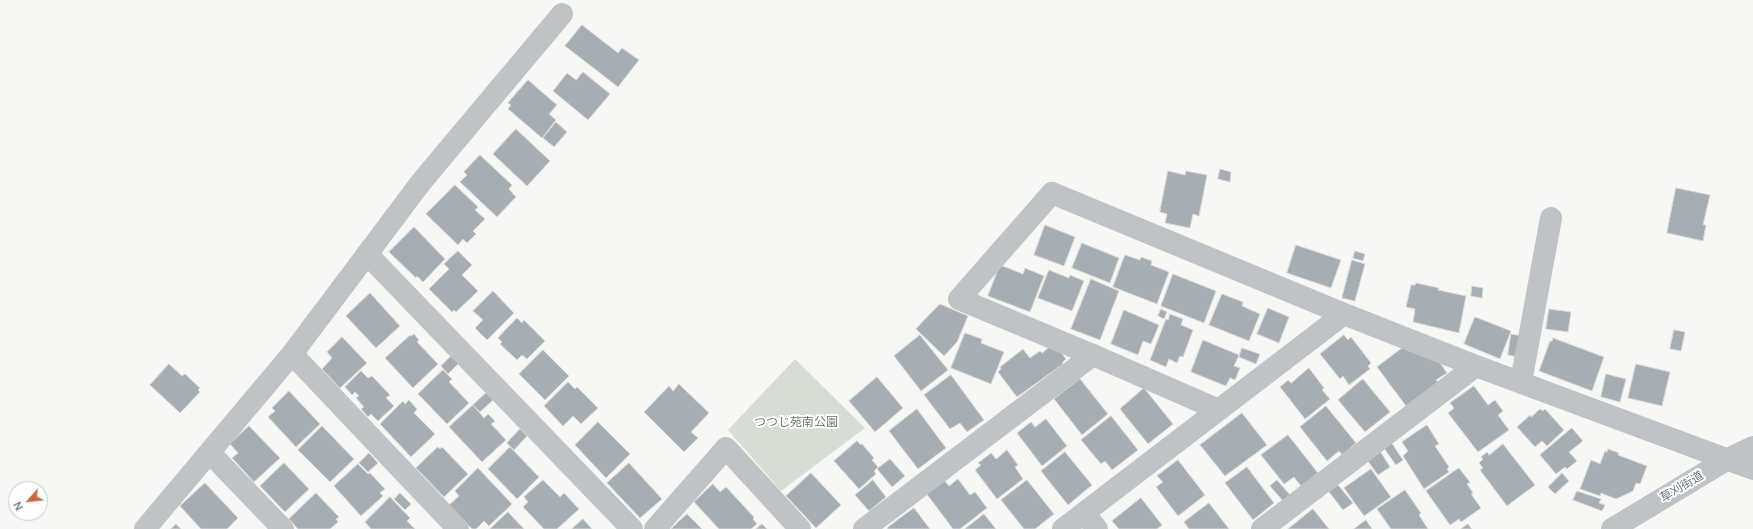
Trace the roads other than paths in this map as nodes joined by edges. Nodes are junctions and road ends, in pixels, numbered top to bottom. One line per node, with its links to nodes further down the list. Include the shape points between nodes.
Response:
1 (562, 14): 3 (street, via 422,181)
2 (1551, 218): 8 (street)
3 (368, 254): 5 (street); 18 (street)
4 (1344, 314): 6 (street, via 1052,193 959,299); 7 (street); 9 (street)
5 (292, 354): 11 (street); 17 (street)
6 (1093, 355): 9 (street); 21 (street)
7 (1476, 366): 8 (street); 23 (street)
8 (1521, 382): 12 (street)
9 (1219, 410): 14 (street)
10 (1753, 447): 12 (street, 草刈街道)
11 (210, 453): 15 (street); 16 (street)
12 (1728, 458): 13 (street); 24 (street, 草刈街道)
13 (1753, 469)
14 (1091, 521): 22 (street)
15 (145, 529)
16 (283, 529)
17 (458, 529)
18 (632, 529)
19 (655, 529): 20 (street, via 726,448)
20 (800, 529)
21 (864, 529)
22 (1063, 529)
23 (1262, 529)
24 (1612, 529)

